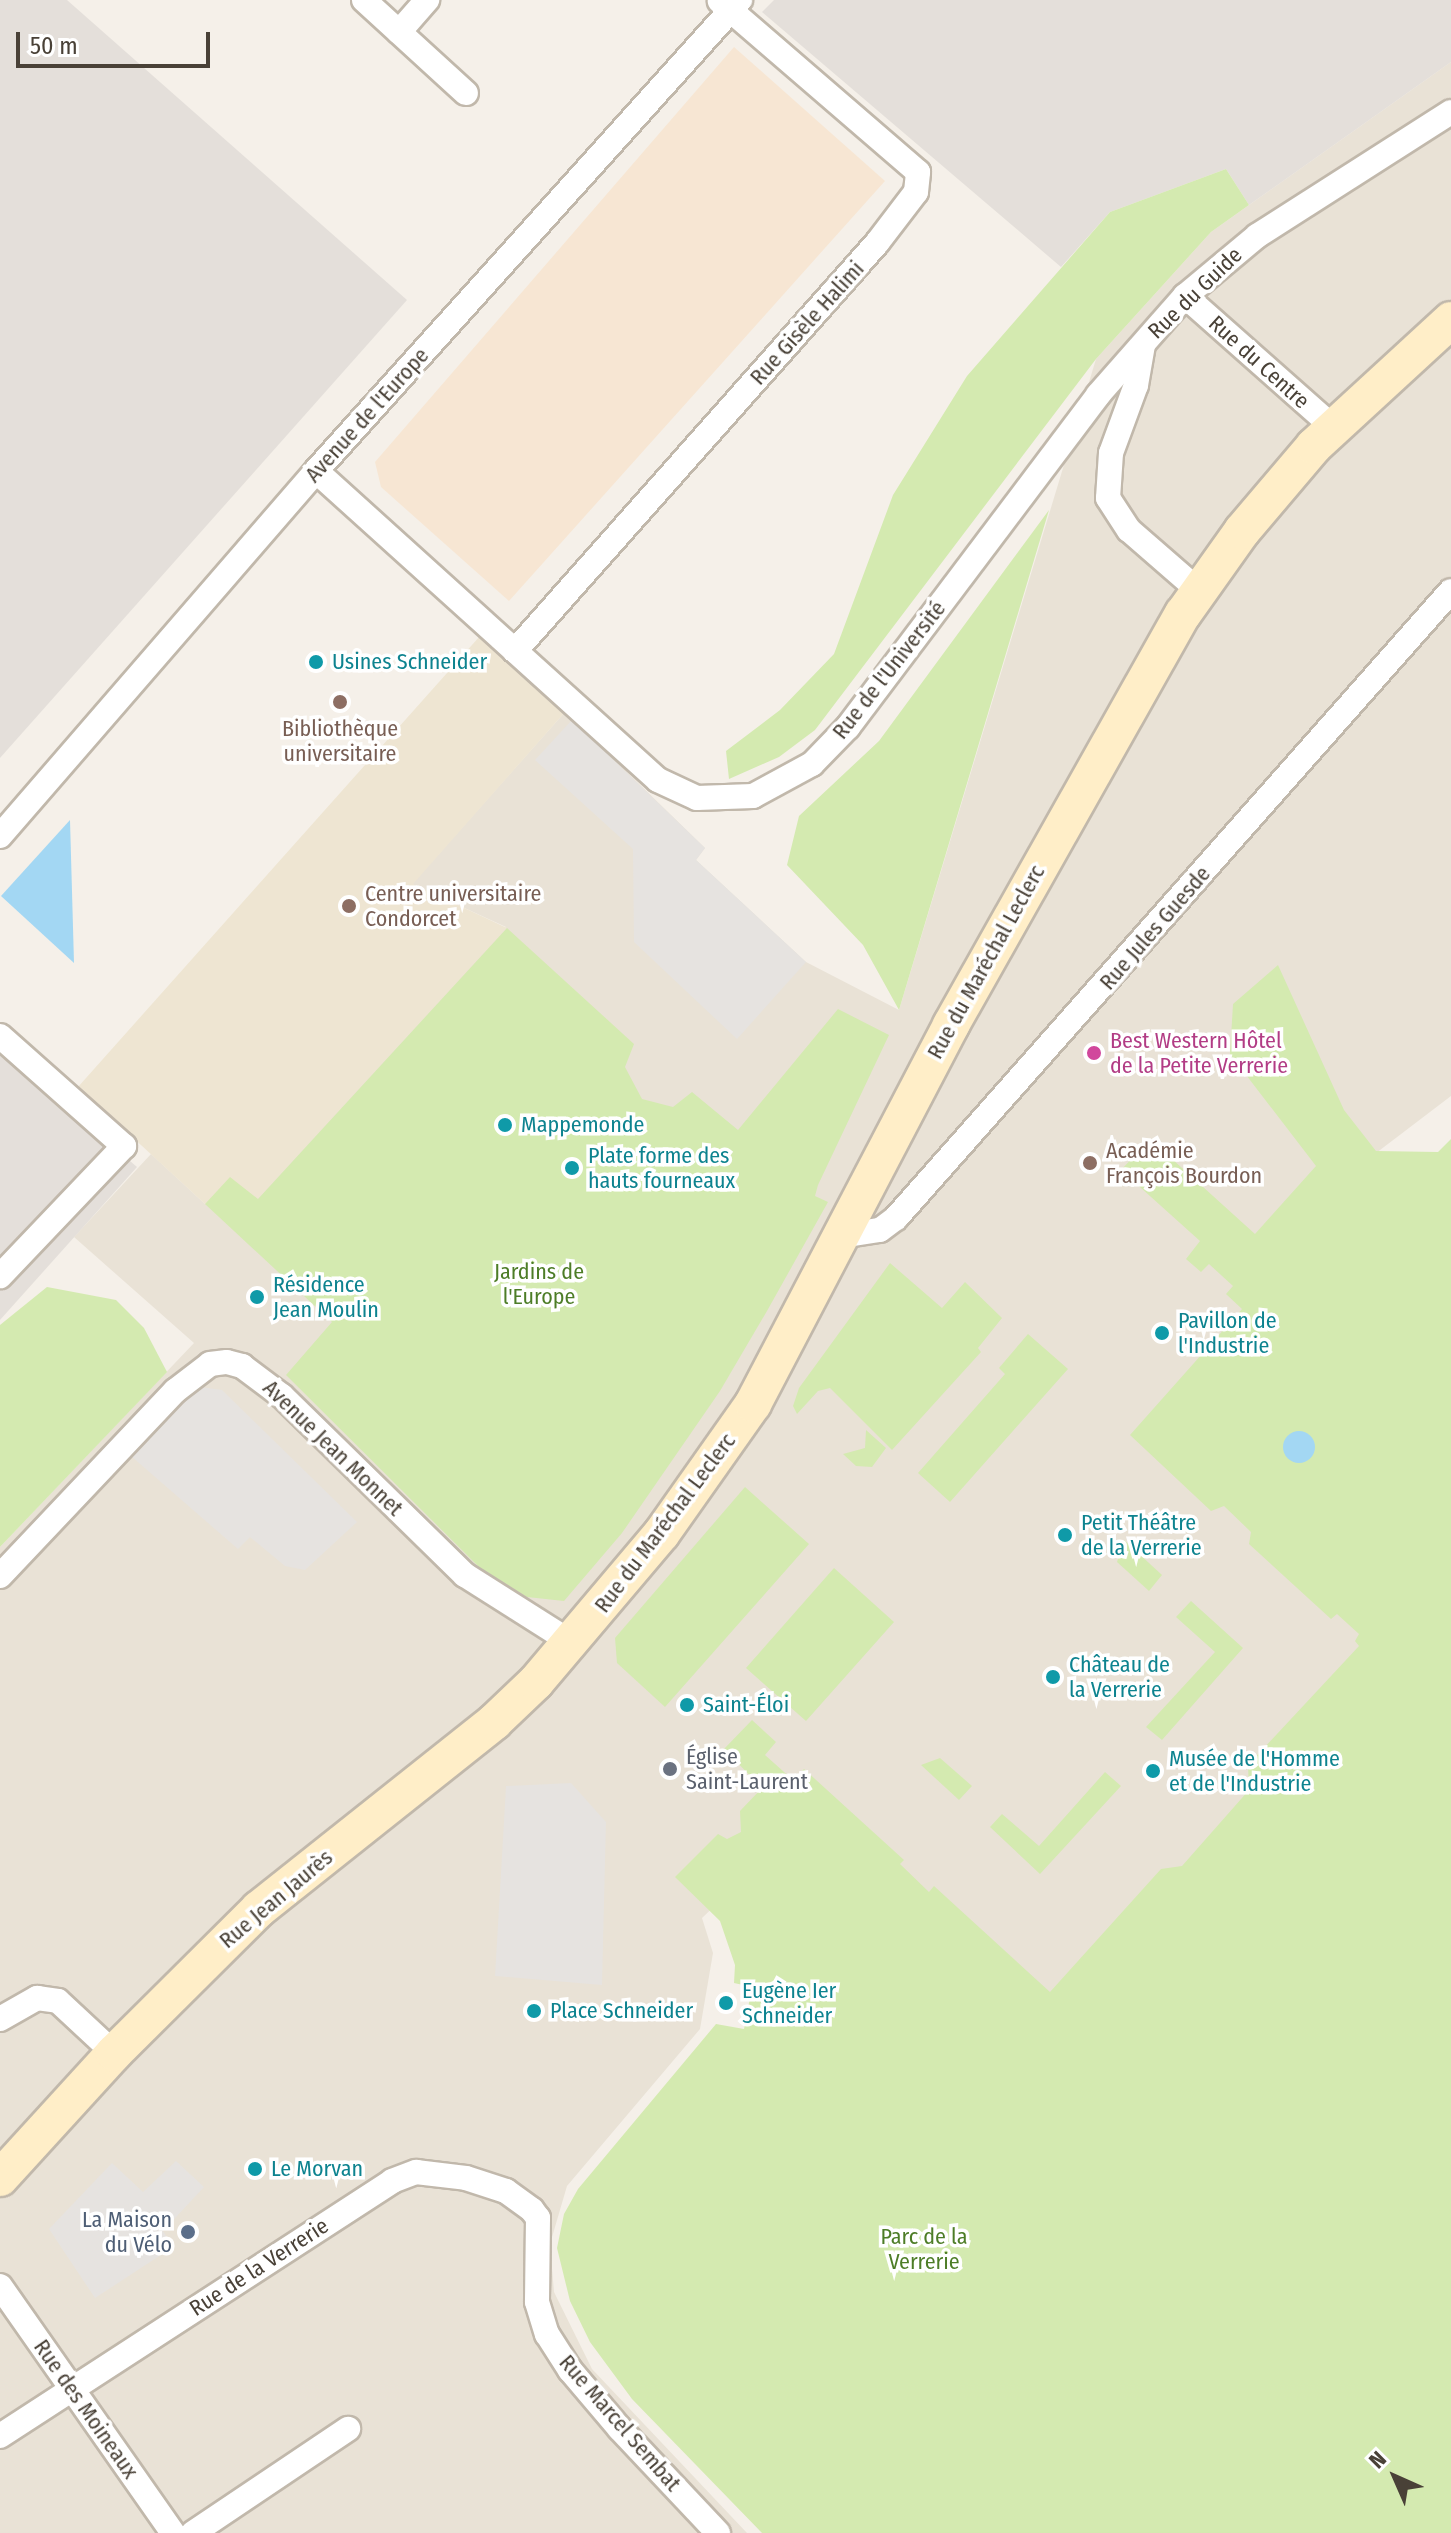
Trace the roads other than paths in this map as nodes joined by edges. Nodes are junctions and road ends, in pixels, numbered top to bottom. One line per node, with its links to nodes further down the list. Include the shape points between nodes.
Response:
1 (364, 0): 4 (street)
2 (427, 0): 4 (street)
3 (729, 3): 11 (street, Avenue de l'Europe); 14 (street, Rue Gisèle Halimi, via 918,172 916,192 877,243)
4 (399, 32): 5 (street)
5 (466, 93)
6 (1451, 112): 7 (street, Rue du Guide, via 1257,236)
7 (1185, 296): 9 (street, Rue du Guide); 10 (street, Rue du Centre)
8 (1451, 320): 10 (main road, Rue du Maréchal Leclerc)
9 (1143, 342): 12 (street, Rue du Guide, via 1136,385 1111,453 1108,498 1129,530); 14 (street, Rue de l'Université, via 848,727 812,764 772,788 734,800 679,792 658,780)
10 (1333, 427): 12 (main road, Rue du Maréchal Leclerc)
11 (316, 471): 14 (street, Rue de l'Université); 15 (street, Avenue de l'Europe)
12 (1198, 590): 17 (main road, Rue du Maréchal Leclerc, via 1113,729)
13 (1451, 591): 17 (street, Rue Jules Guesde, via 896,1218 880,1230)
14 (515, 651)
15 (0, 836)
16 (0, 1036): 18 (street, via 124,1146)
17 (841, 1236): 20 (main road, Rue du Maréchal Leclerc, via 753,1404 662,1533)
18 (0, 1276)
19 (0, 1576): 20 (street, Avenue Jean Monnet, via 175,1391 210,1364 227,1362 242,1366 282,1396 465,1575)
20 (572, 1643): 22 (main road, Rue Jean Jaurès, via 494,1722 259,1909)
21 (0, 2019): 22 (street, via 37,1998 58,2001)
22 (114, 2053): 23 (main road, Rue Jean Jaurès)
23 (0, 2178)
24 (532, 2210): 26 (street, Rue de la Verrerie, via 506,2191 466,2178 405,2174); 31 (street, Rue Marcel Sembat, via 538,2218 537,2302 547,2334 600,2406)
25 (0, 2286): 26 (street, Rue des Moineaux)
26 (72, 2389): 28 (street, Rue de la Verrerie); 29 (street, Rue des Moineaux)
27 (348, 2429): 30 (street)
28 (0, 2436)
29 (173, 2533)
30 (193, 2533)
31 (718, 2533)

